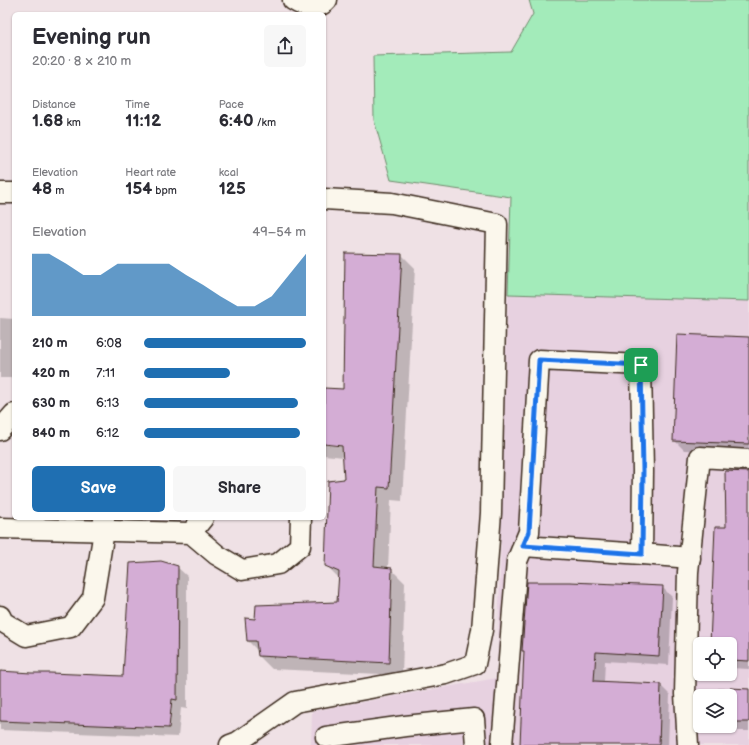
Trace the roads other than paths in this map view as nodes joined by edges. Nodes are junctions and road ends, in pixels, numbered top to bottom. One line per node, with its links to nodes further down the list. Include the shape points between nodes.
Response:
1 (294, 0): 2 (street, via 307,7 316,7)
2 (328, 0)
3 (0, 193): 4 (street)
4 (12, 194)
5 (326, 199): 18 (street, via 392,203 497,224 491,513 482,630 475,664 446,674 295,702)
6 (12, 416): 7 (street)
7 (0, 430)
8 (749, 460): 15 (street, via 700,457)
9 (301, 520): 11 (street, via 300,546 278,564 242,570 217,555)
10 (104, 524): 11 (street); 12 (street); 16 (street, via 93,598 71,627 26,636 3,622)
11 (197, 526)
12 (0, 528)
13 (523, 546): 14 (street); 14 (street, via 529,532 539,360 641,365); 20 (street, via 517,561)
14 (642, 554): 15 (street)
15 (690, 558): 21 (street, via 685,694)
16 (0, 616)
17 (326, 737): 19 (street, via 474,719)
18 (230, 745)
19 (476, 745)
20 (502, 745)
21 (688, 745)

